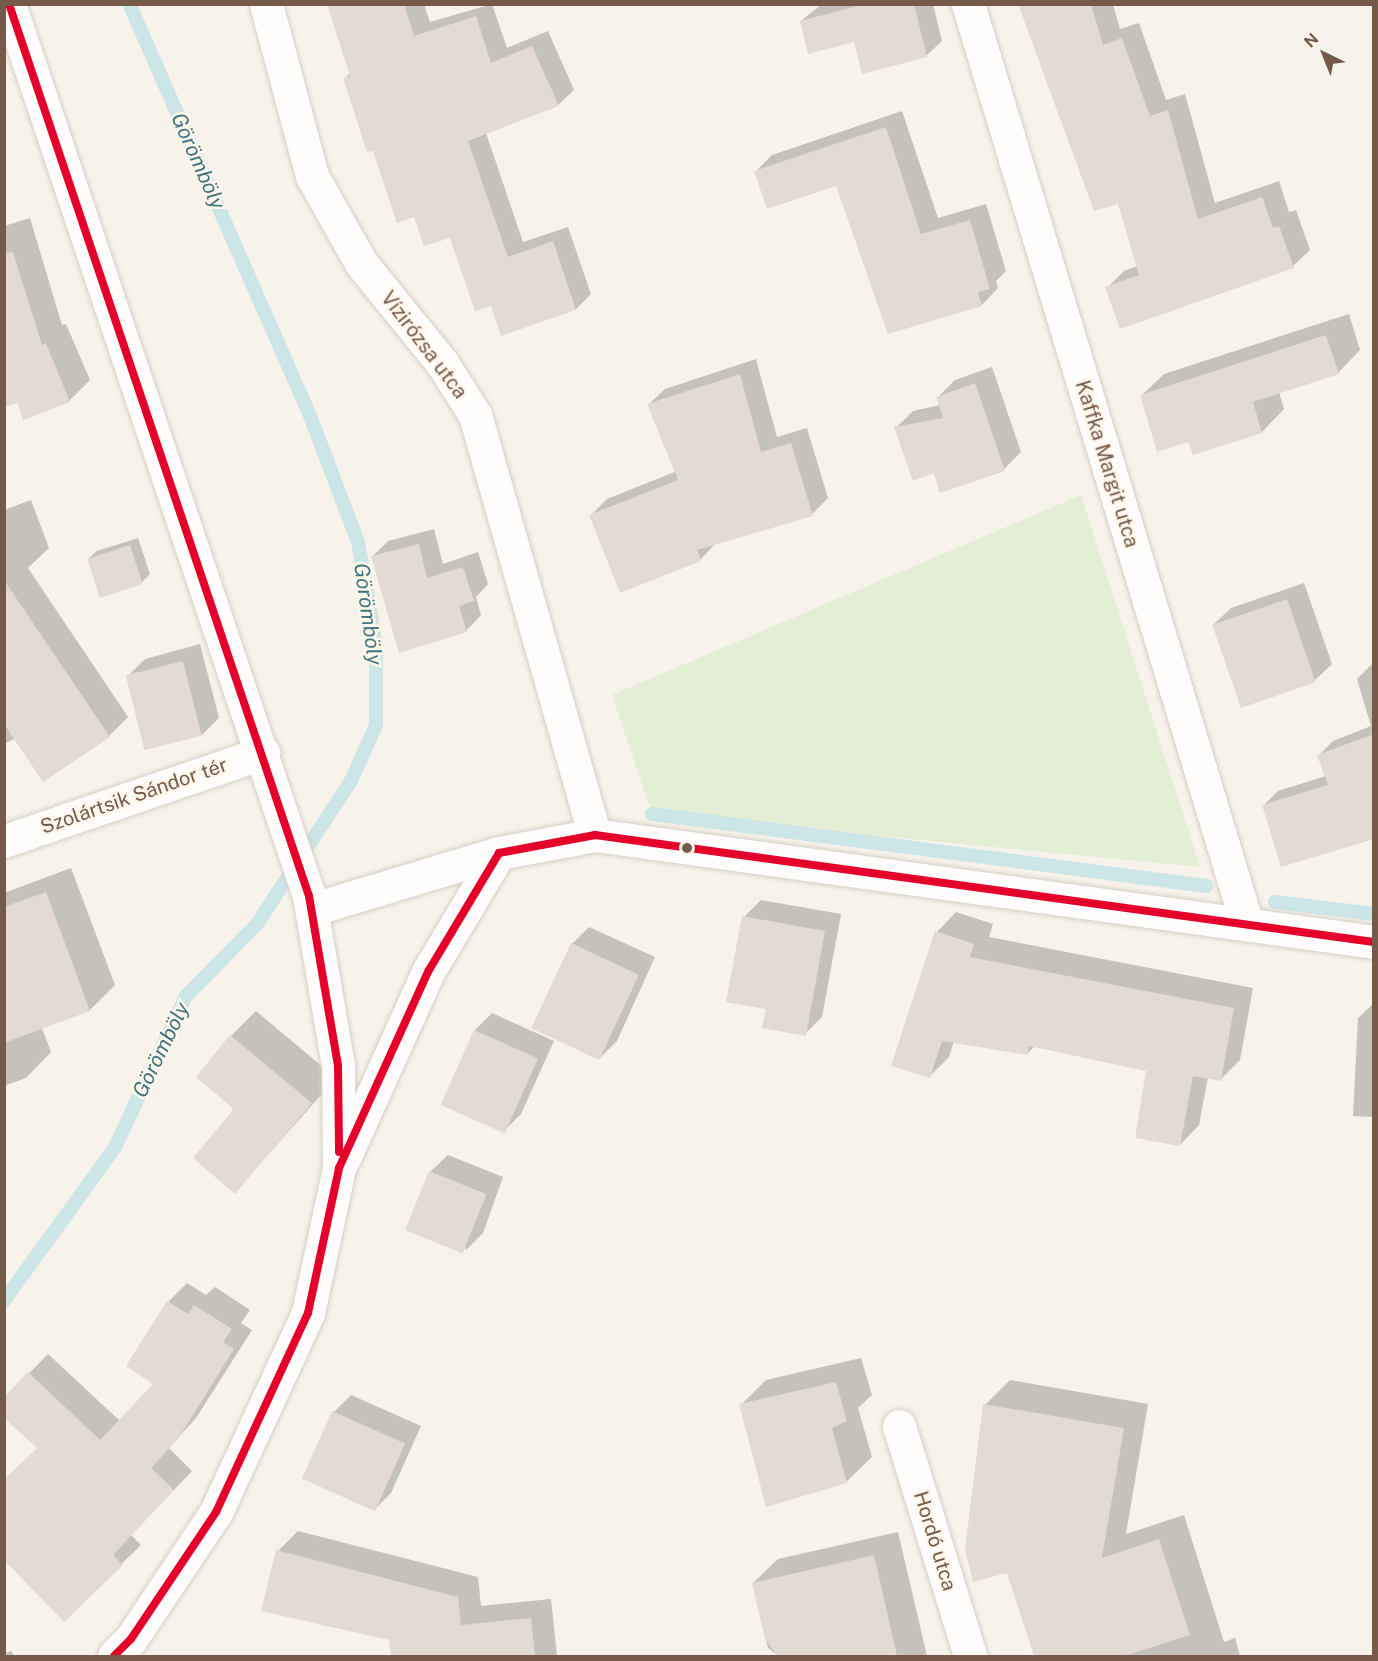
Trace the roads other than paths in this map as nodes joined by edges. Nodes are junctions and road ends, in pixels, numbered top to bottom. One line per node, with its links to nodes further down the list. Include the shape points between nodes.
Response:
1 (9, 4): 4 (street)
2 (266, 4): 5 (street, Vízirózsa utca, via 312,176 361,263 442,363 475,415)
3 (968, 4): 9 (street, Kaffka Margit utca)
4 (263, 753): 6 (street, Szolártsik Sándor tér); 8 (street)
5 (595, 835): 7 (street); 9 (street)
6 (4, 841)
7 (499, 853): 8 (street); 11 (street, via 429,970)
8 (311, 903): 11 (street, via 338,1066)
9 (1247, 924): 10 (street)
10 (1374, 942)
11 (339, 1168): 13 (street, via 308,1313 216,1512 131,1639)
12 (899, 1426): 14 (street, Hordó utca)
13 (114, 1656)
14 (970, 1656)

